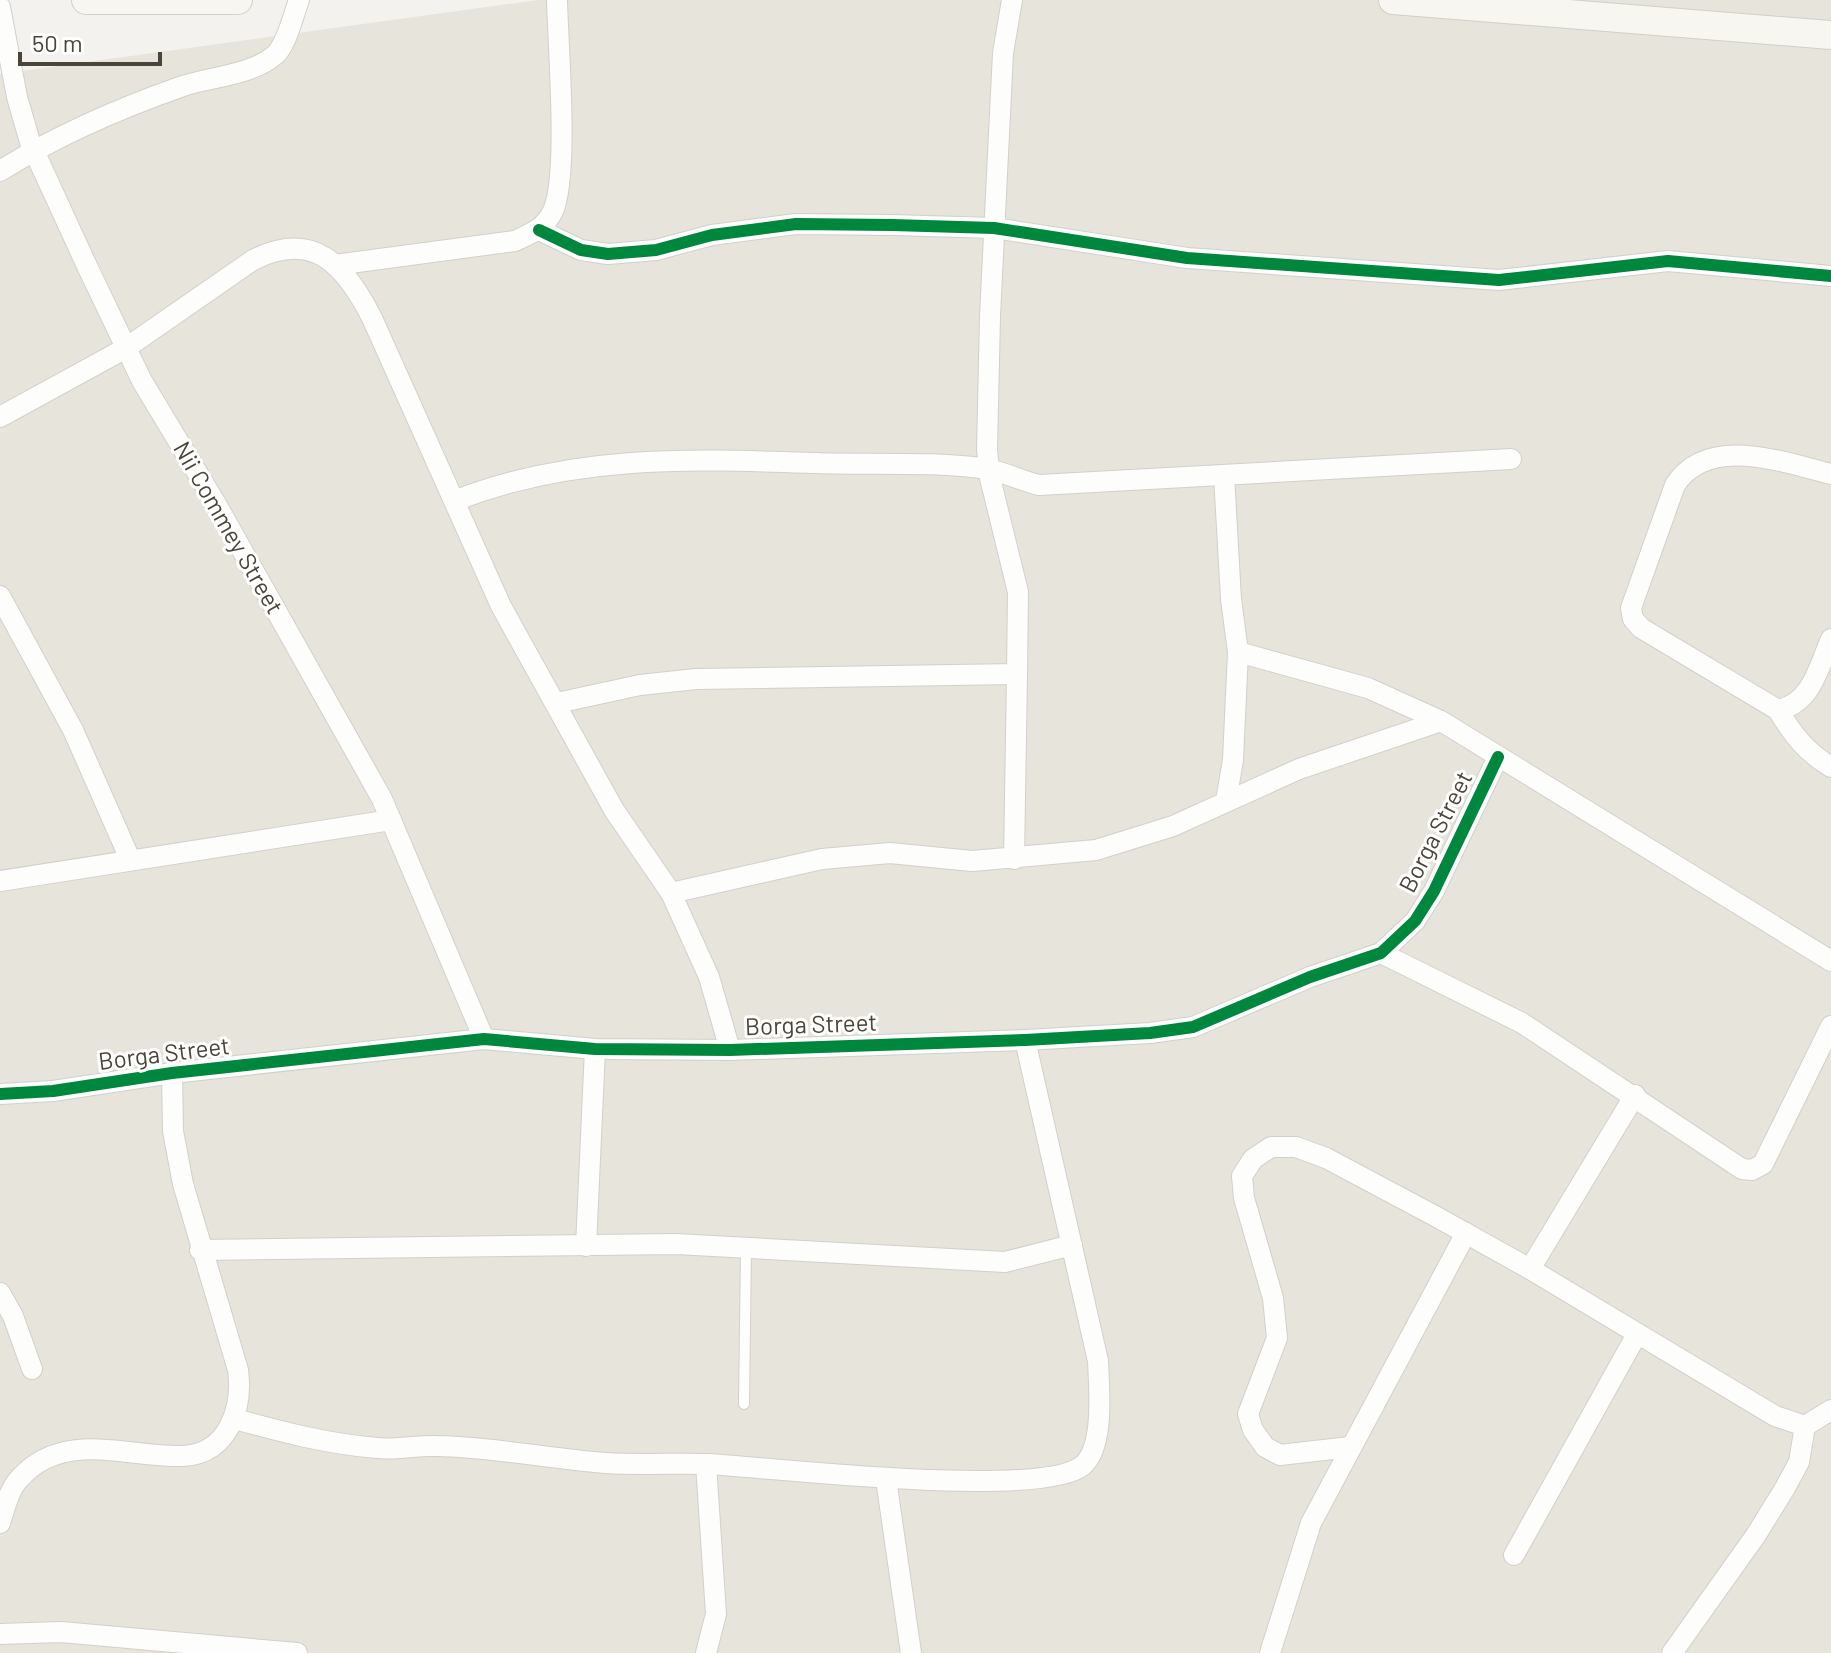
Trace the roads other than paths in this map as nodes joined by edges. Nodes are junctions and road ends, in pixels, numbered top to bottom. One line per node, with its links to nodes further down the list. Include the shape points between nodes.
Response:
1 (86, 0): 2 (street)
2 (179, 0): 3 (street)
3 (238, 0)
4 (299, 0): 12 (street, via 278,53 266,62 184,86)
5 (557, 0): 15 (street, via 560,172 552,213)
6 (1012, 0): 14 (street, via 1003,53)
7 (1393, 0): 8 (street)
8 (1430, 1): 10 (street)
9 (0, 7): 11 (street, Nii Commey Street)
10 (1831, 35)
11 (8, 97): 12 (street, Nii Commey Street)
12 (34, 150): 13 (street); 18 (street, Nii Commey Street)
13 (0, 171)
14 (994, 228): 15 (street, via 796,224 608,254 581,250); 17 (street, via 1187,258 1499,280 1668,261); 21 (street)
15 (539, 230): 16 (street, via 515,241)
16 (335, 265): 18 (street, via 303,248 274,249); 24 (street, via 360,296)
17 (1831, 276)
18 (126, 348): 19 (street); 35 (street, Nii Commey Street)
19 (0, 417)
20 (1511, 459): 23 (street)
21 (989, 469): 23 (street, via 1039,485); 24 (street, via 709,460 620,463 550,471); 28 (street, via 1018,592)
22 (1831, 474): 30 (street, via 1746,455 1713,458 1686,468 1675,485 1631,608 1641,628)
23 (1224, 475): 27 (street)
24 (454, 501): 29 (street, via 501,606)
25 (0, 596): 36 (street, via 73,730)
26 (1831, 639): 30 (street, via 1806,697 1794,707)
27 (1238, 652): 31 (street, via 1368,688); 34 (street)
28 (1017, 674): 29 (street, via 696,679); 37 (street)
29 (557, 703): 39 (street, via 614,810)
30 (1778, 710): 33 (street, via 1809,754)
31 (1441, 721): 32 (street); 34 (street, via 1299,769)
32 (1498, 757): 40 (street, Borga Street, via 1434,891 1415,921); 41 (street)
33 (1831, 767)
34 (1226, 801): 37 (street, via 1173,826 1096,850)
35 (391, 820): 36 (street); 43 (street, Nii Commey Street)
36 (130, 859): 38 (street)
37 (1014, 859): 39 (street, via 972,861 890,853 822,859)
38 (0, 881)
39 (671, 893): 46 (street, via 709,977)
40 (1381, 953): 44 (street, Borga Street, via 1193,1027); 49 (street, via 1522,1023)
41 (1831, 961)
42 (1831, 1026): 49 (street, via 1763,1164 1752,1170 1742,1169)
43 (484, 1039): 45 (street, Borga Street); 47 (street, Borga Street)
44 (1025, 1040): 46 (street, Borga Street); 51 (street)
45 (595, 1049): 46 (street, Borga Street); 52 (street)
46 (730, 1050)
47 (172, 1073): 48 (street, Borga Street); 54 (street, via 173,1131)
48 (0, 1094)
49 (1635, 1095): 55 (street)
50 (1466, 1233): 55 (street); 63 (street); 63 (street, via 1296,1147 1271,1147 1253,1159 1242,1176 1273,1298 1277,1338 1248,1414 1253,1430 1265,1447 1280,1455)
51 (1072, 1245): 53 (street, via 1005,1262); 65 (street, via 1098,1361 1100,1414 1084,1465 1038,1480)
52 (586, 1246): 53 (street); 54 (street)
53 (746, 1248): 59 (lane)
54 (200, 1250): 61 (street, via 238,1370 241,1392)
55 (1530, 1269): 57 (street)
56 (0, 1293): 58 (street)
57 (1637, 1334): 62 (street, via 1775,1416); 67 (street)
58 (32, 1369)
59 (744, 1404)
60 (1831, 1410): 62 (street)
61 (235, 1419): 64 (street, via 307,1439 380,1448 437,1446 608,1463); 66 (street, via 205,1451 186,1456 100,1448 46,1459 19,1478)
62 (1805, 1426): 73 (street, via 1799,1462 1785,1488)
63 (1350, 1447): 72 (street, via 1311,1523)
64 (706, 1464): 65 (street); 70 (street, via 716,1614)
65 (886, 1479): 71 (street)
66 (0, 1523)
67 (1514, 1555)
68 (0, 1634): 69 (street, via 61,1632)
69 (297, 1653)
70 (706, 1653)
71 (911, 1653)
72 (1270, 1653)
73 (1672, 1653)

